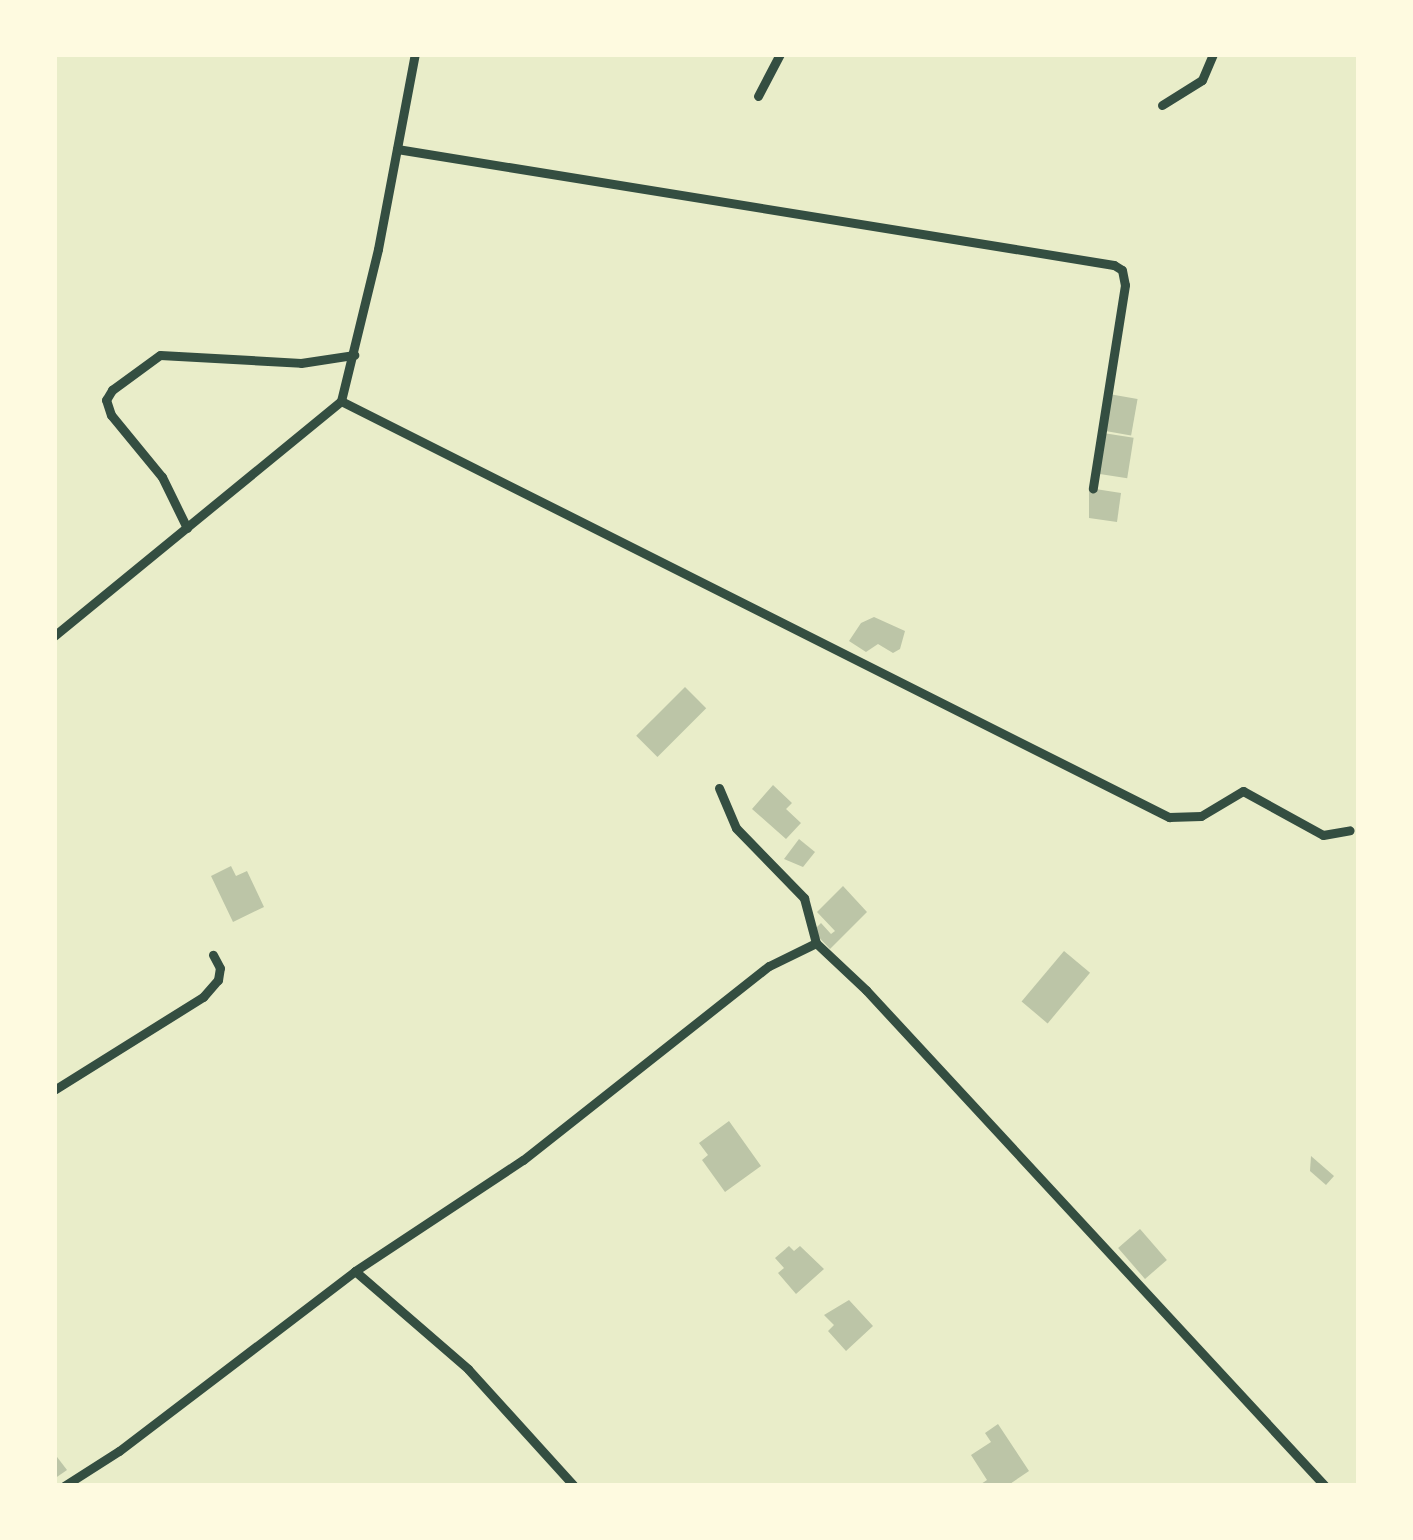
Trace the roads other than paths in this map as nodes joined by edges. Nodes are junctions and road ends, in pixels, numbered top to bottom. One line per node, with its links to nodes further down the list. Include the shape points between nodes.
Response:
1 (415, 54): 6 (street)
2 (781, 54): 4 (street)
3 (1213, 54): 5 (street, via 1202,80)
4 (758, 96)
5 (1162, 105)
6 (397, 149): 7 (street); 9 (street, via 1114,265 1125,285)
7 (354, 355): 8 (street); 10 (street, via 301,363 160,355 112,390 111,416 162,477)
8 (341, 401): 10 (street); 13 (street, via 1169,817 1201,816 1243,791 1323,835)
9 (1093, 488)
10 (187, 528): 11 (street)
11 (54, 636)
12 (719, 788): 14 (street, via 736,828 805,898)
13 (1350, 830)
14 (816, 943): 17 (street, via 769,966 523,1160); 20 (street)
15 (213, 955): 16 (street, via 218,980 203,997)
16 (54, 1090)
17 (356, 1271): 18 (street); 19 (street, via 468,1369)
18 (64, 1486)
19 (574, 1486)
20 (1325, 1486)

